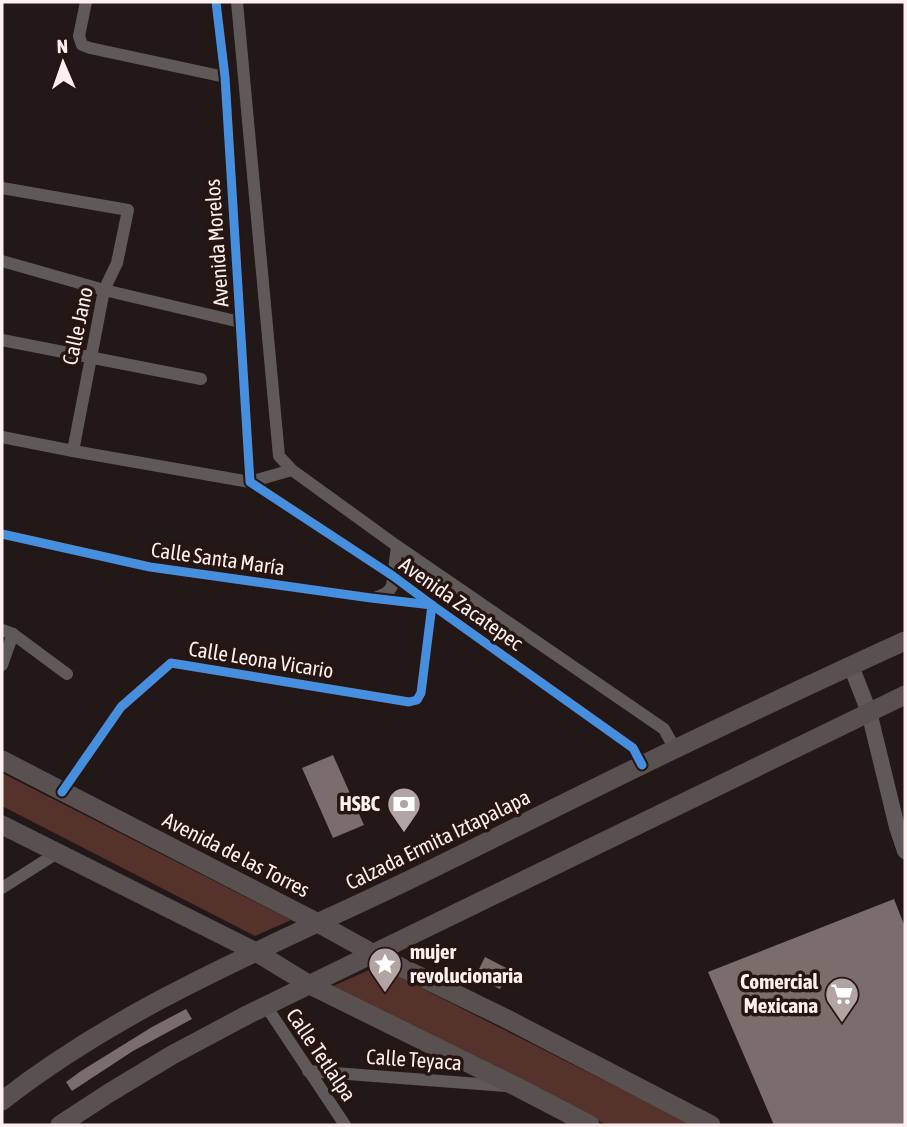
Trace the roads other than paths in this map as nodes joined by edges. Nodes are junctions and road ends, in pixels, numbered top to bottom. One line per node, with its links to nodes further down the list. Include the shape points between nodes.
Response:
1 (86, 2): 4 (street, via 79,36 82,45)
2 (216, 2): 4 (street, Avenida Morelos)
3 (237, 2): 14 (street, Avenida Morelos, via 279,456)
4 (225, 77): 8 (street, Avenida Morelos)
5 (2, 188): 7 (street, Calle Jano, via 128,210 117,262)
6 (2, 261): 7 (street)
7 (104, 290): 8 (street); 10 (street, Calle Jano)
8 (240, 322): 15 (street, Avenida Morelos)
9 (2, 340): 10 (street)
10 (91, 358): 11 (street); 13 (street, Calle Jano)
11 (201, 379)
12 (2, 437): 13 (street, Avenida Zacatepec)
13 (73, 452): 15 (street, Avenida Zacatepec)
14 (292, 470): 15 (street, Avenida Zacatepec); 17 (street, Avenida Zacatepec)
15 (250, 482): 18 (street, Avenida Zacatepec)
16 (2, 534): 19 (street, Calle Santa María, via 150,567)
17 (397, 547): 18 (street); 28 (street, Avenida Zacatepec, via 664,729)
18 (393, 576): 19 (street, via 390,590); 20 (street, Avenida Zacatepec)
19 (371, 598): 20 (street, Calle Santa María)
20 (432, 605): 30 (street, Avenida Zacatepec, via 633,748); 31 (street, Calle Leona Vicario, via 417,700 171,663 121,707)
21 (7, 632): 23 (street); 25 (street)
22 (905, 641): 24 (main road, Calzada Ermita Iztapalapa)
23 (2, 665)
24 (851, 666): 27 (street); 28 (main road, Calzada Ermita Iztapalapa)
25 (67, 674)
26 (905, 695): 27 (main road)
27 (869, 712): 33 (street); 39 (main road)
28 (675, 749): 30 (main road, Calzada Ermita Iztapalapa)
29 (2, 760): 31 (main road, Avenida de las Torres)
30 (642, 765): 37 (main road, Calzada Ermita Iztapalapa)
31 (62, 792): 37 (main road, Avenida de las Torres)
32 (2, 825): 35 (main road)
33 (901, 825): 34 (street)
34 (905, 851)
35 (57, 852): 36 (street); 38 (main road)
36 (2, 888)
37 (318, 923): 38 (main road, Calzada Ermita Iztapalapa); 39 (main road, Avenida de las Torres)
38 (256, 952): 40 (main road); 44 (main road, Calzada Ermita Iztapalapa, via 89,1040)
39 (374, 954): 40 (main road); 48 (main road, Avenida de las Torres)
40 (310, 985): 41 (main road); 43 (main road)
41 (266, 1006): 42 (street, Calle Tetlalpa); 45 (main road, via 172,1055)
42 (308, 1071): 43 (street, Calle Teyaca); 46 (street, Calle Tetlalpa)
43 (517, 1087): 47 (main road)
44 (2, 1101)
45 (60, 1125)
46 (345, 1125)
47 (590, 1125)
48 (711, 1125)

